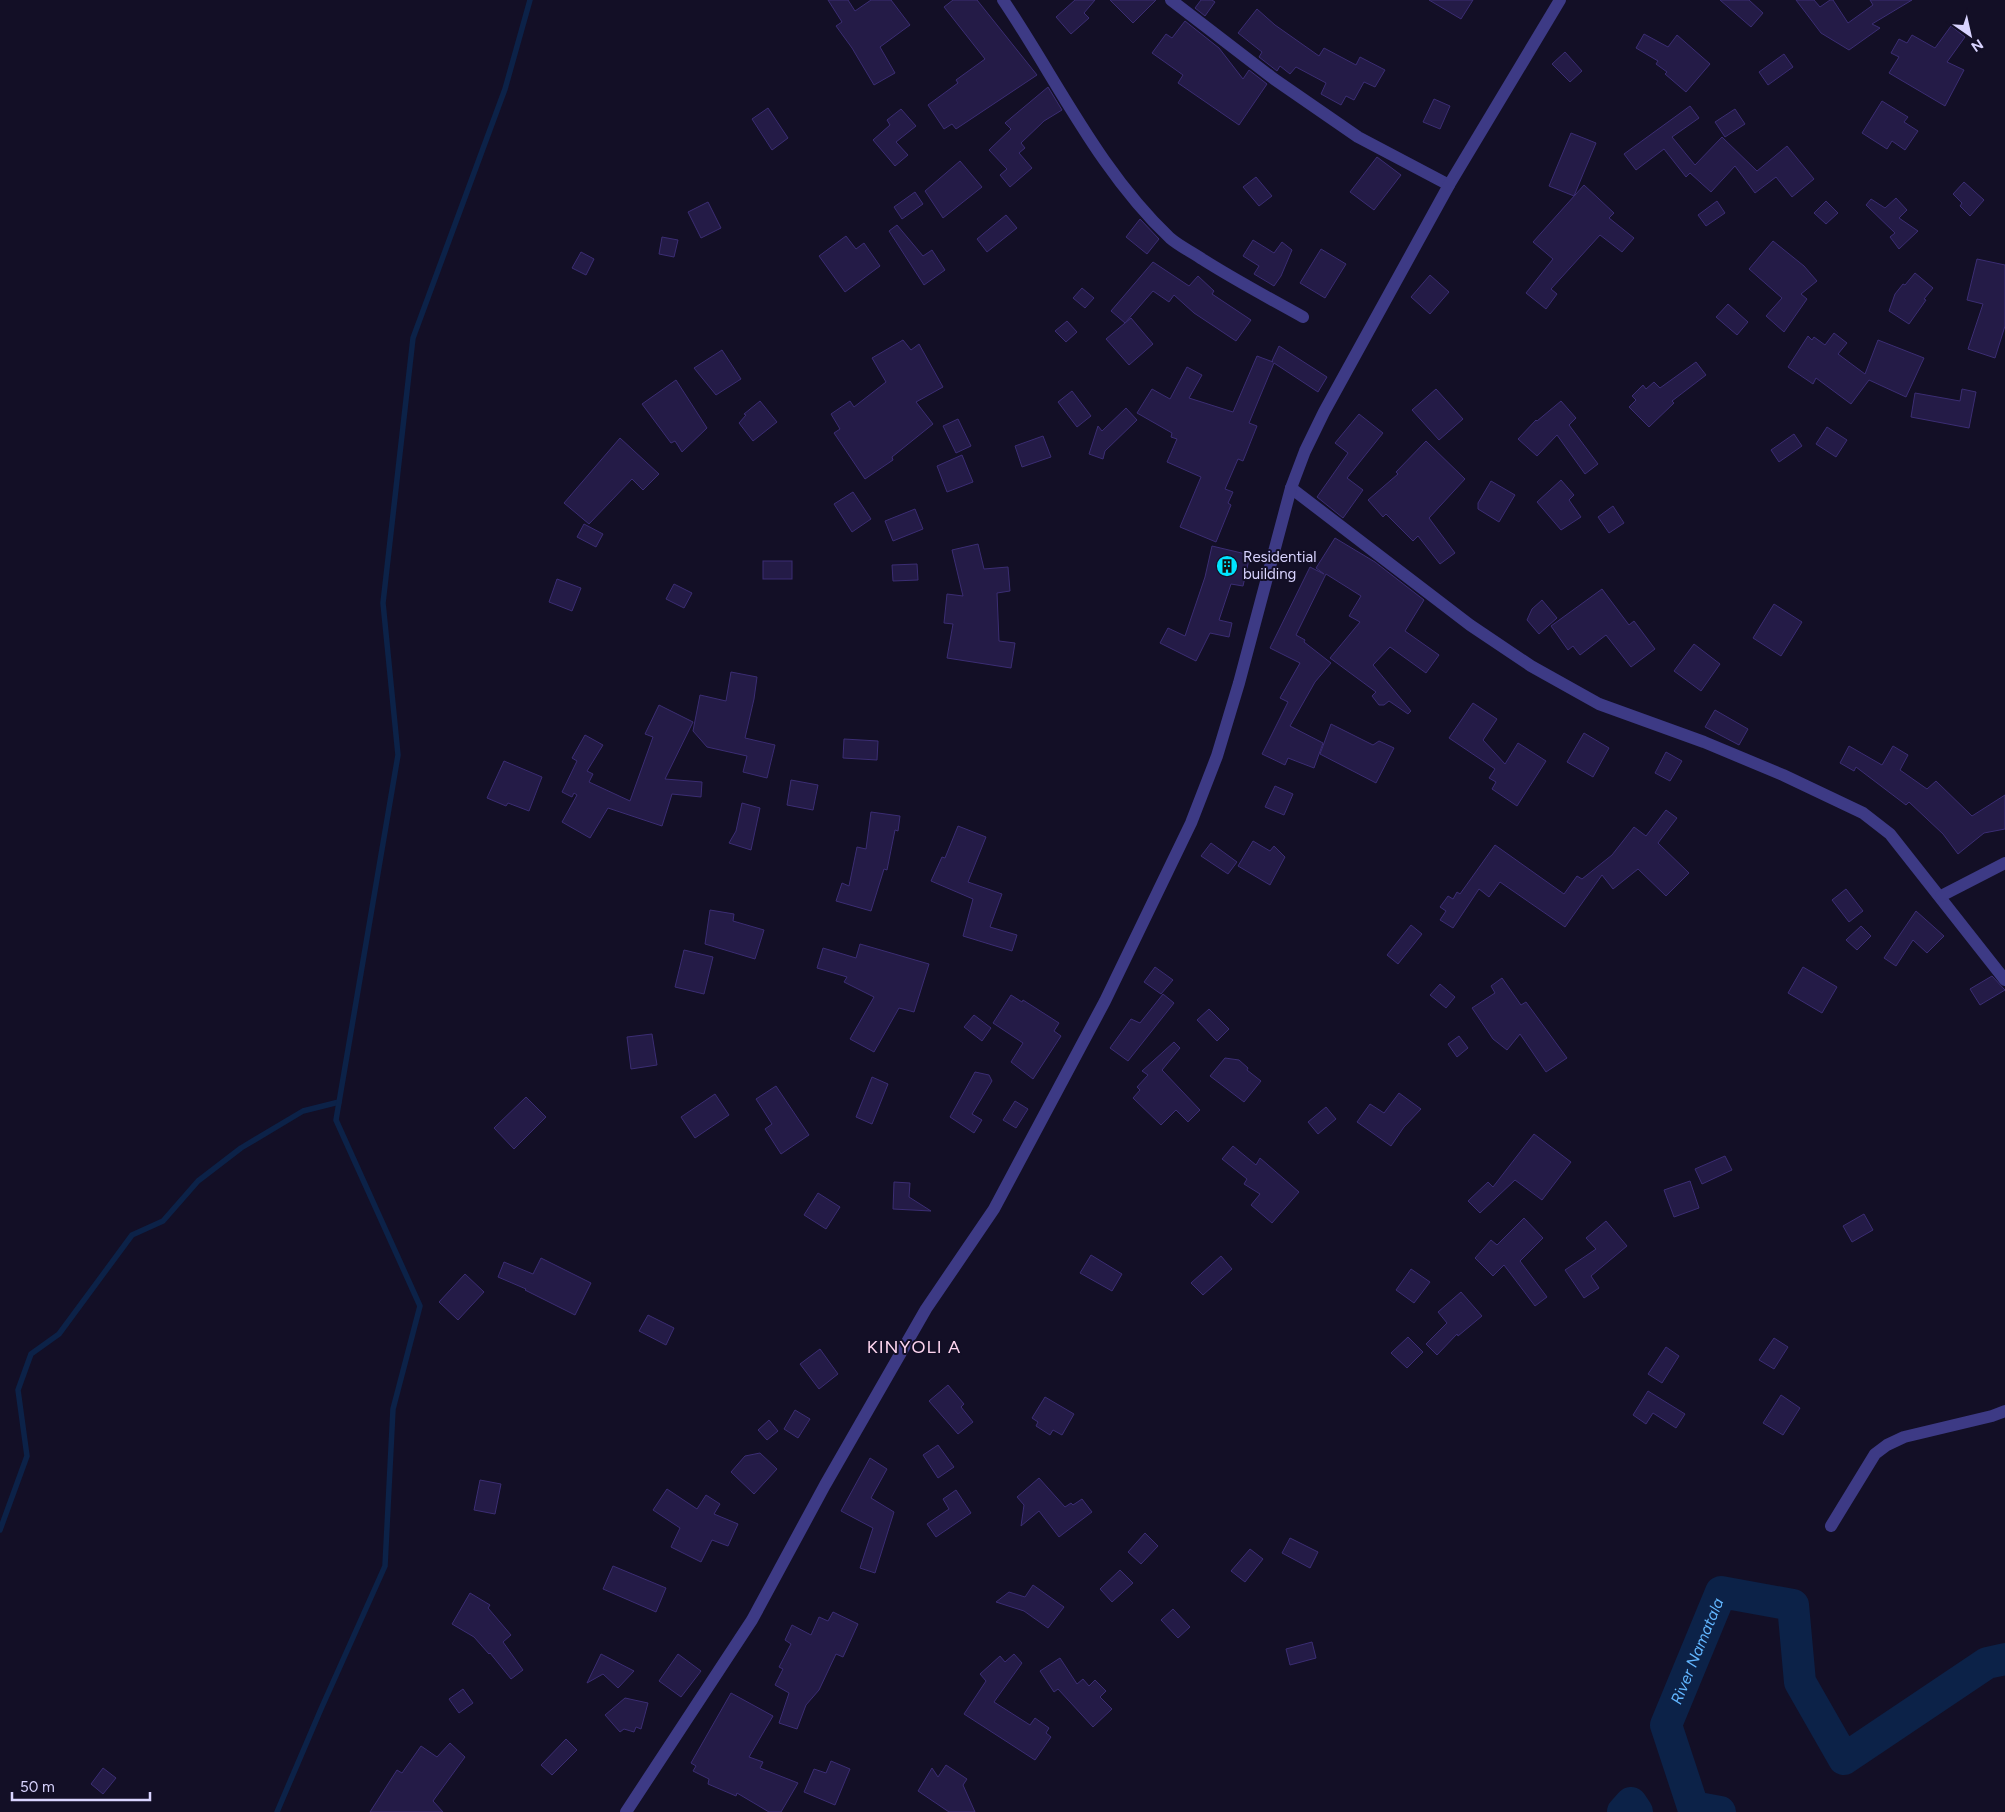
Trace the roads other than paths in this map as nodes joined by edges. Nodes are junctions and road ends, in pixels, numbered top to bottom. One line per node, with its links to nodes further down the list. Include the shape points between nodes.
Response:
1 (1003, 0): 5 (street, via 1082,129 1134,198 1171,239)
2 (1171, 0): 4 (street, via 1358,137)
3 (1560, 0): 4 (street)
4 (1449, 185): 6 (street, via 1324,412)
5 (1304, 317)
6 (1291, 488): 8 (street, via 1470,625 1567,687 1599,704 1784,775 1863,812 1890,834); 12 (street, via 1218,756 1191,823 1105,1001 994,1209 926,1309 752,1620)
7 (2005, 863): 8 (street)
8 (1941, 896): 9 (street)
9 (2005, 980)
10 (2005, 1410): 11 (street, via 1904,1437 1887,1445 1875,1454)
11 (1831, 1526)
12 (626, 1812)

